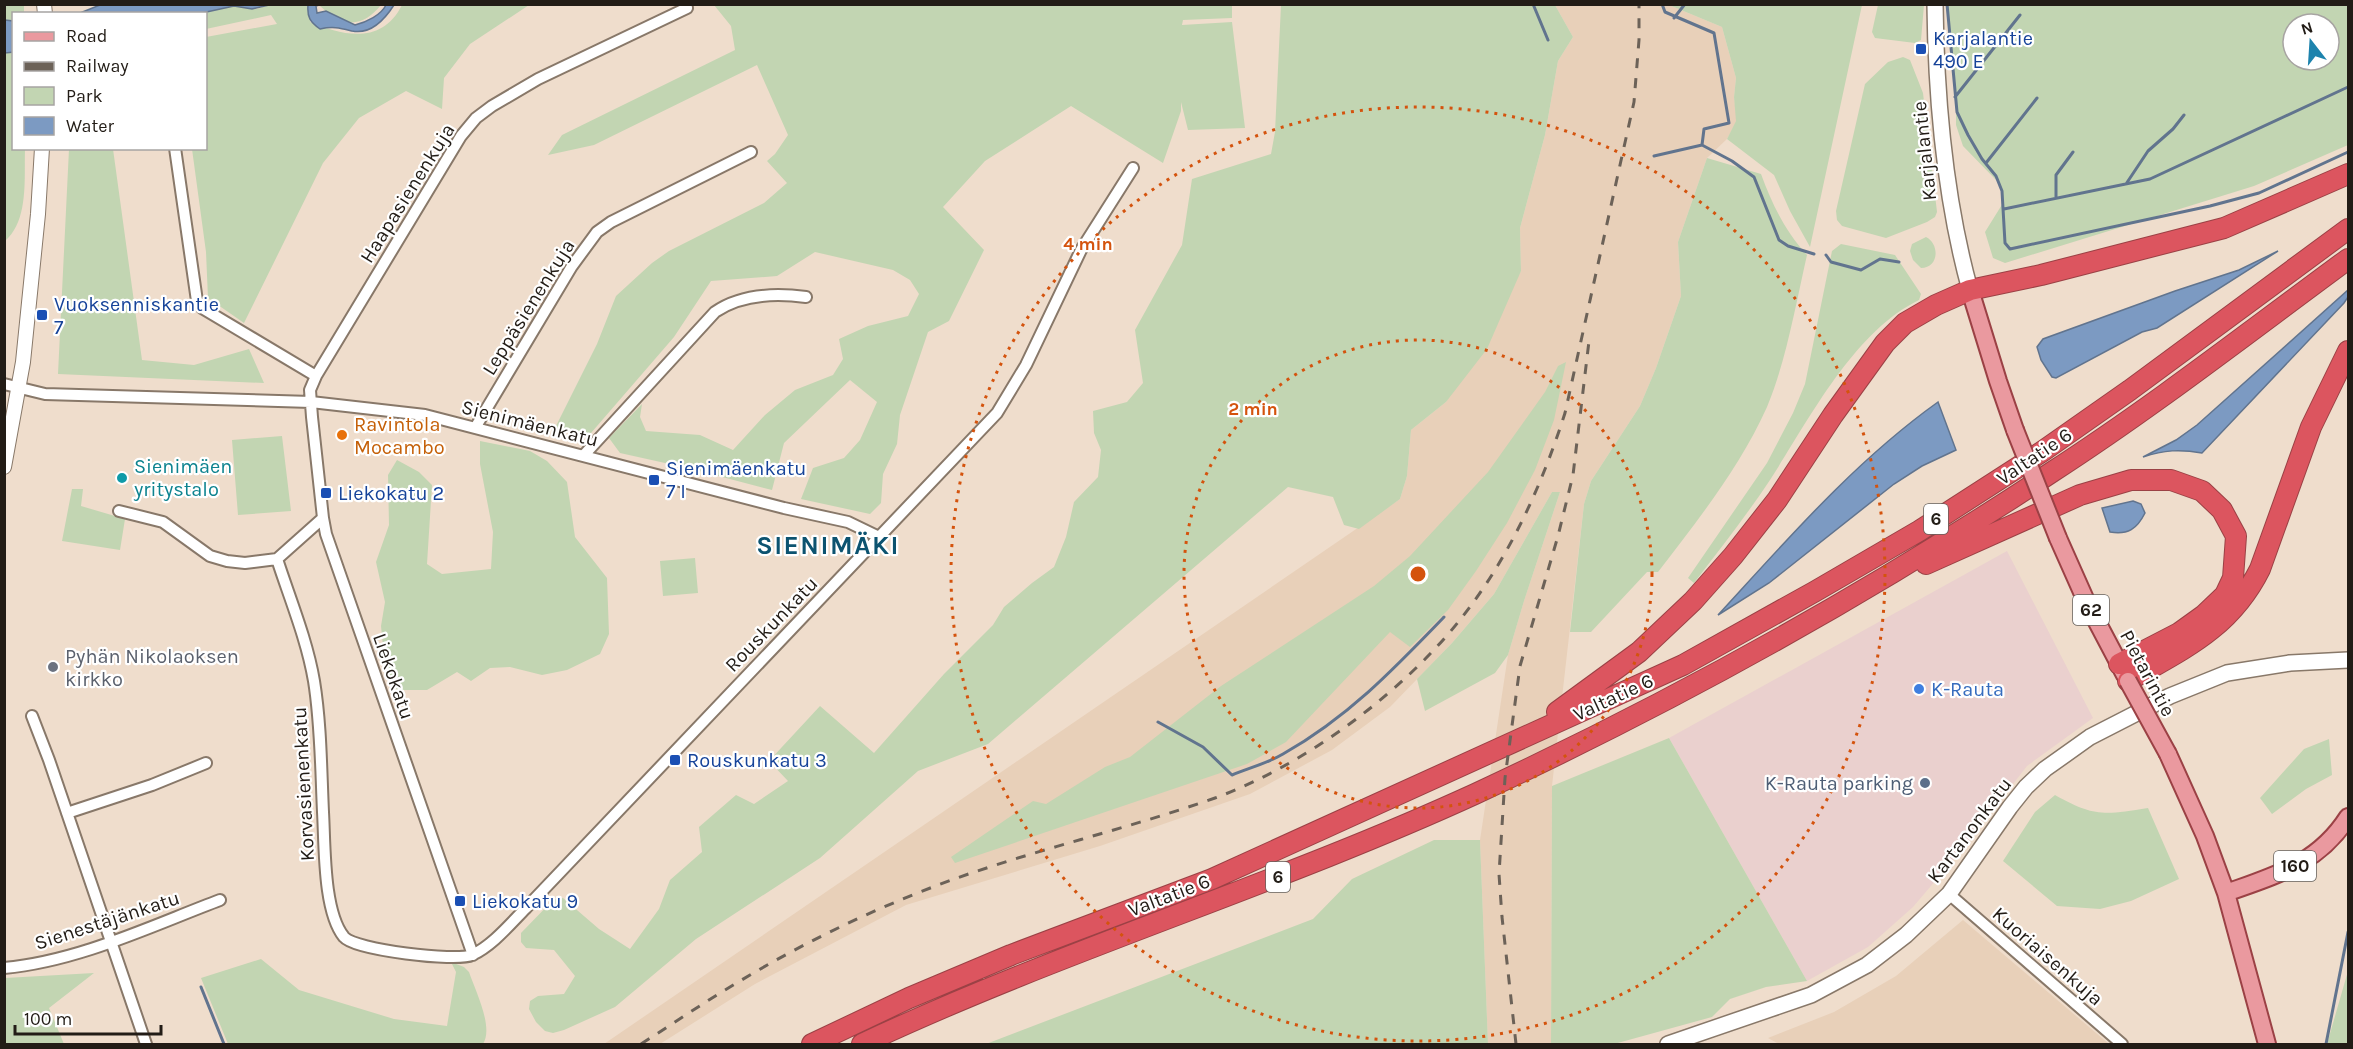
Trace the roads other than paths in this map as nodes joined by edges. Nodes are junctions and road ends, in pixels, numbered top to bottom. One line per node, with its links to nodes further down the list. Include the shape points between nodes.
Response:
1 (1935, 4): 10 (main road, Karjalantie, via 1938,85 1953,216)
2 (687, 8): 13 (street, Haapasienenkuja, via 538,80 476,118 461,136)
3 (42, 150): 15 (street, via 34,267)
4 (175, 150): 13 (street, via 197,301 202,308)
5 (751, 152): 17 (street, Leppäsienenkuja, via 597,232 572,266)
6 (1133, 168): 22 (street, Rouskunkatu, via 1081,250 1026,365 998,413)
7 (2349, 174): 10 (highway, via 2224,228)
8 (2349, 229): 28 (highway, Valtatie 6 / 6, via 2120,397 1919,531 1683,664)
9 (2349, 259): 24 (highway, Valtatie 6 / 6, via 2054,472)
10 (1970, 290): 26 (main road, Pietarintie / 62, bridge, via 2015,430 2058,538); 28 (highway, via 1905,323 1885,343 1776,500 1733,556 1678,616 1640,652 1571,703)
11 (806, 297): 18 (street, via 754,297 715,312)
12 (2349, 351): 26 (highway, via 2311,427 2249,591 2211,632)
13 (316, 376): 16 (street, Haapasienenkuja, via 310,390)
14 (4, 384): 15 (street, Sienimäenkatu)
15 (19, 387): 16 (street, Sienimäenkatu, via 45,394); 19 (street)
16 (311, 402): 17 (street, Sienimäenkatu, via 425,415); 21 (street, Liekokatu)
17 (475, 428): 18 (street, Sienimäenkatu)
18 (584, 455): 22 (street, Sienimäenkatu, via 848,522)
19 (4, 467)
20 (119, 511): 23 (street, via 163,522 210,556 245,563)
21 (323, 518): 23 (street); 36 (street, Liekokatu)
22 (879, 537): 36 (street, Rouskunkatu, via 526,908)
23 (277, 559): 36 (street, Korvasienenkatu, via 314,678 327,880 332,909 343,936 357,944 396,951 461,959)
24 (1856, 597): 26 (highway, via 2080,495 2131,480 2170,480 2202,491 2222,510 2236,536 2233,578 2225,595 2204,615); 40 (highway, Valtatie 6 / 6, via 1686,690 1472,795 1299,869 1009,980)
25 (2349, 660): 33 (main road, Kartanonkatu, via 2290,663 2228,673 2170,696 2090,737 2026,787)
26 (2124, 672): 32 (main road, Pietarintie / 62, bridge, via 2168,754)
27 (32, 716): 30 (street)
28 (1490, 753): 39 (highway, Valtatie 6 / 6, via 1212,879 1011,955)
29 (206, 764): 30 (street)
30 (67, 813): 35 (street)
31 (2349, 817): 32 (main road, 160, via 2310,858)
32 (2226, 893): 43 (main road, Pietarintie / 62)
33 (1950, 894): 41 (main road, Kartanonkatu, via 1906,935 1839,982); 42 (street, Kuoriaisenkuja)
34 (220, 900): 35 (street, Sienestäjänkatu)
35 (110, 942): 37 (street, Sienestäjänkatu, via 51,961); 38 (street)
36 (473, 955)
37 (4, 968)
38 (146, 1044)
39 (812, 1044)
40 (862, 1044)
41 (1668, 1044)
42 (2122, 1044)
43 (2267, 1044)

